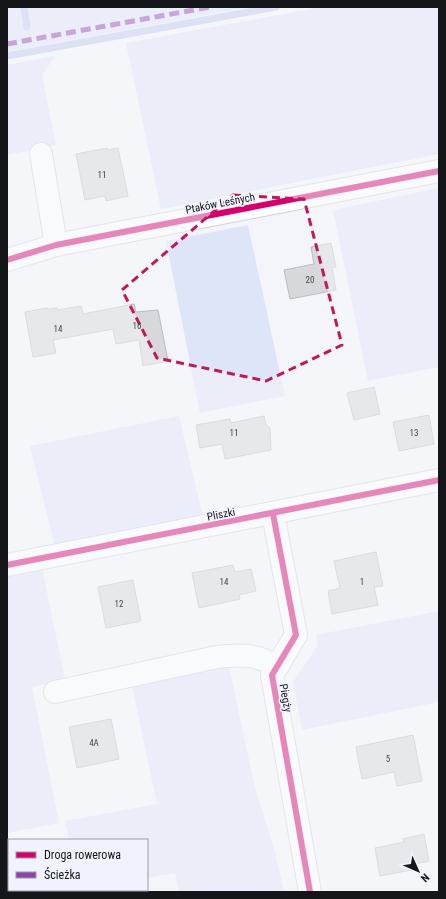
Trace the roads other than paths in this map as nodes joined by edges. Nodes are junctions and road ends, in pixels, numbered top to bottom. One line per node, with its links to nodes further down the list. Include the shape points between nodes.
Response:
1 (40, 154): 3 (street)
2 (439, 171): 3 (street, Ptaków Leśnych)
3 (56, 245): 4 (street, Ptaków Leśnych)
4 (7, 260)
5 (439, 480): 6 (street, Pliszki)
6 (274, 514): 7 (street, Pliszki); 8 (street, Piegży, via 296,635)
7 (7, 565)
8 (278, 666): 9 (street, via 261,658 243,654 217,657); 10 (street, Piegży, via 272,675)
9 (55, 692)
10 (310, 892)

